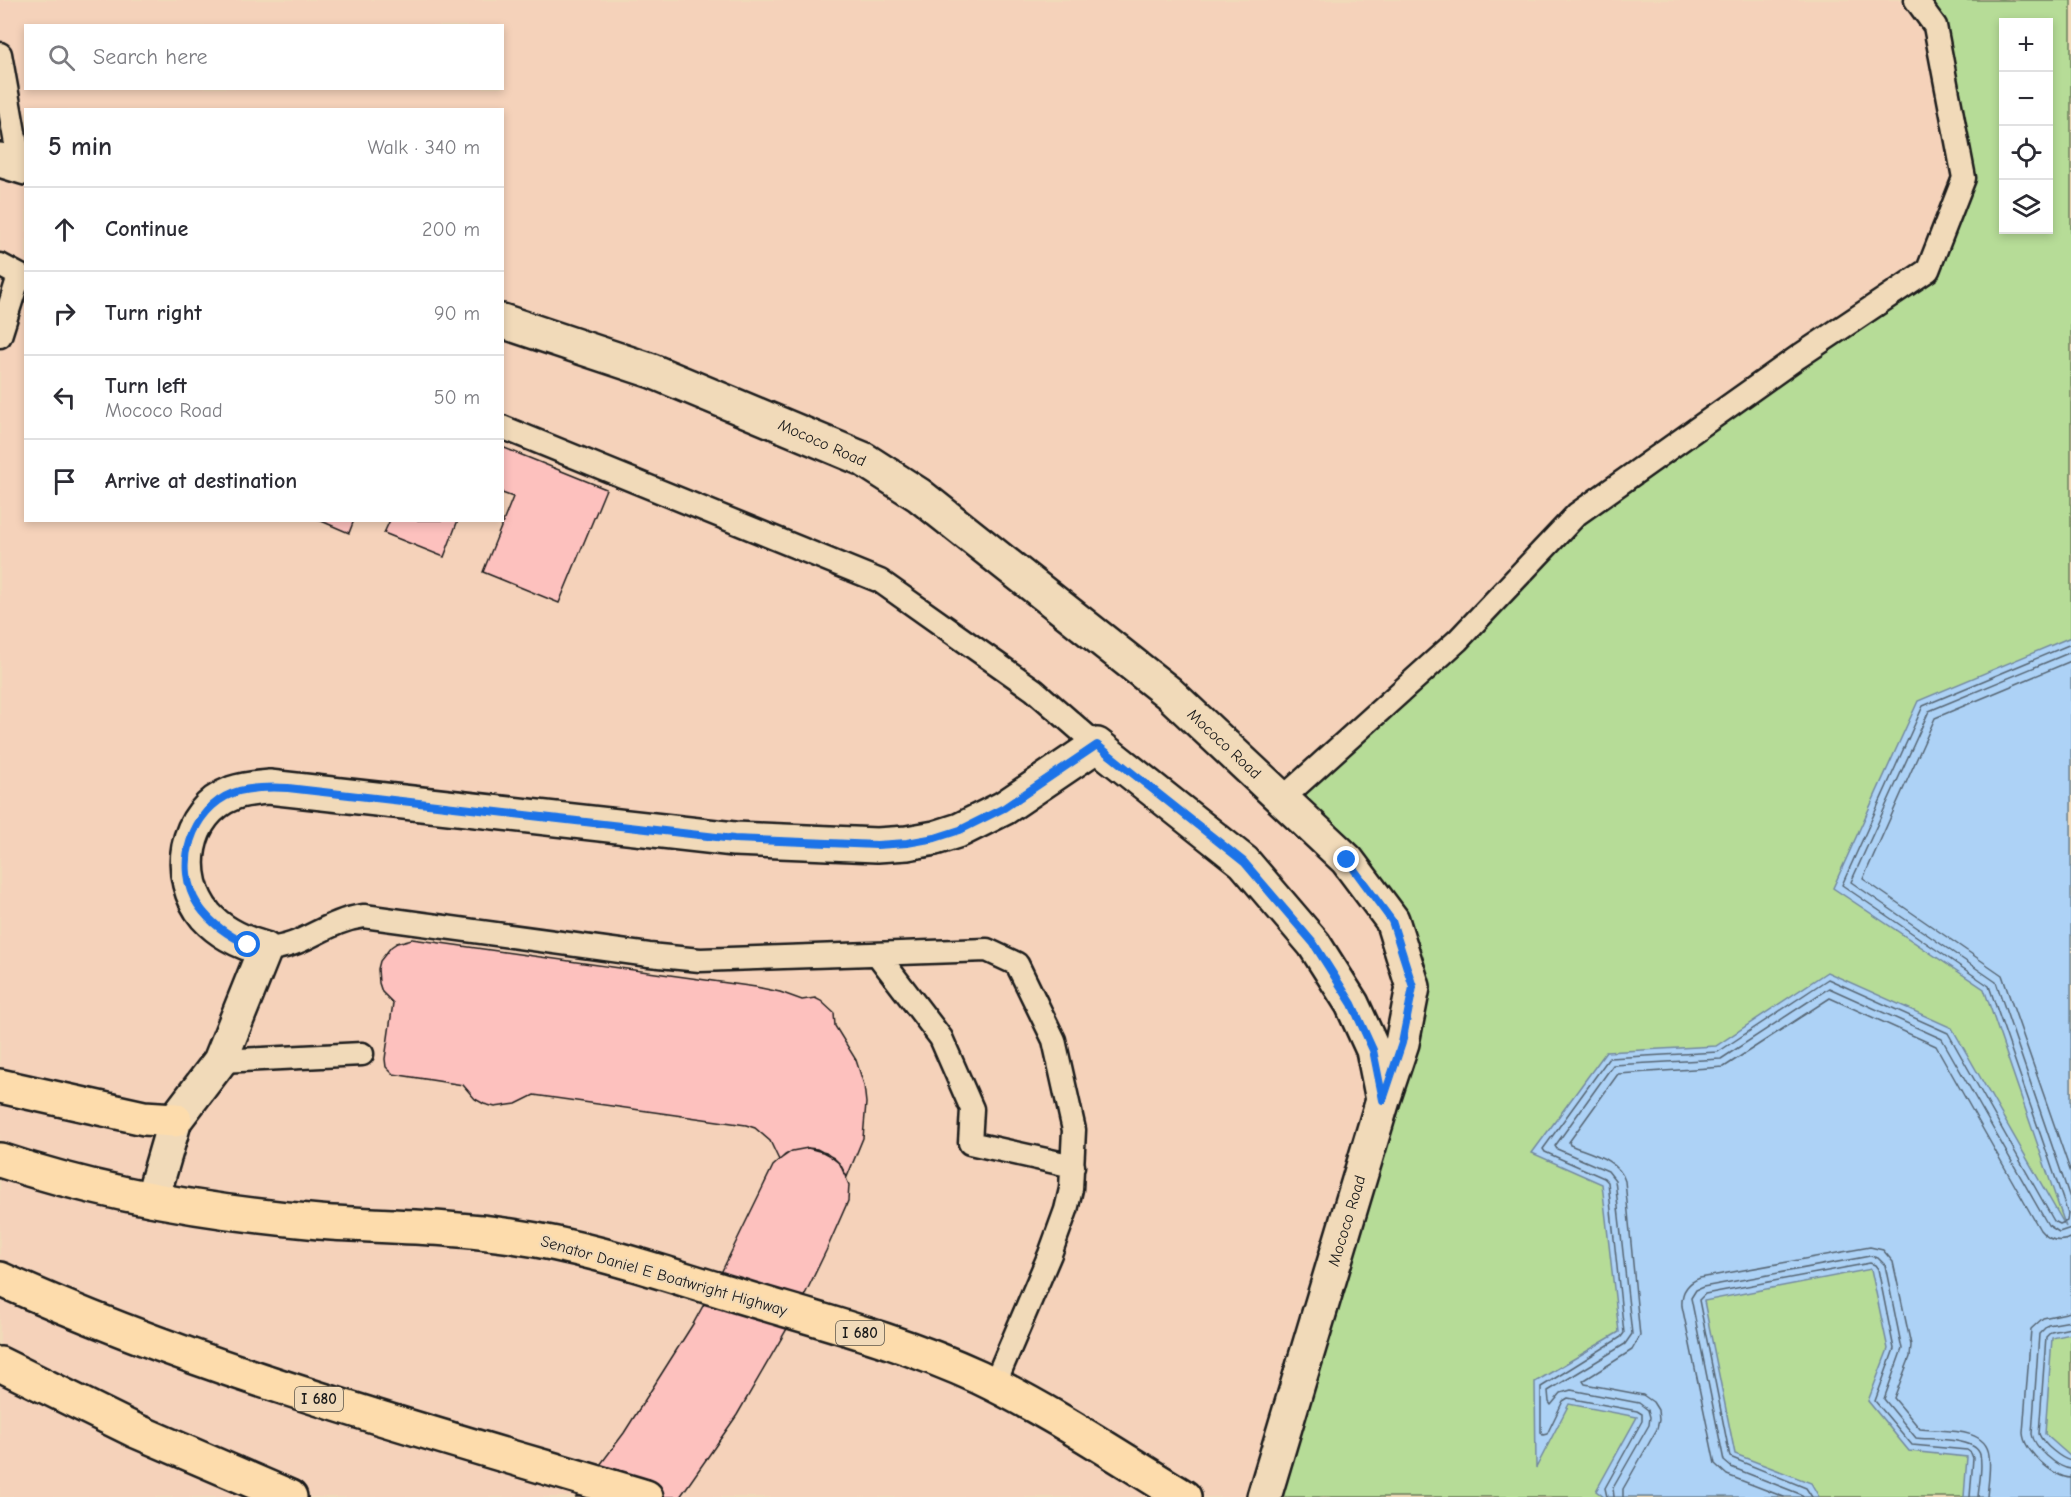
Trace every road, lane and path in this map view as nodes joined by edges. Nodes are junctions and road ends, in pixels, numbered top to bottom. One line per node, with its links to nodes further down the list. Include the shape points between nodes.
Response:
1 (1916, 0): 9 (lane, via 1935,26 1964,178 1928,270 1577,514 1458,640)
2 (0, 54): 3 (lane)
3 (15, 165)
4 (15, 273): 6 (lane)
5 (504, 322): 9 (street, Mococo Road, via 652,371 863,459 919,495 1169,693)
6 (0, 336)
7 (504, 428): 8 (lane, via 880,581 1034,690)
8 (1097, 745): 10 (street, via 1004,808 960,830 916,842 877,845 734,839 288,788 233,793 215,802 193,832 188,851 189,886 207,917 233,937); 15 (street, via 1244,862 1314,944 1352,1004 1373,1050)
9 (1282, 799): 15 (street, Mococo Road, via 1347,860 1392,921 1413,987 1402,1043)
10 (265, 950): 11 (lane, via 290,946 333,923 364,916 692,959); 13 (street)
11 (877, 954): 18 (lane, via 941,1038 972,1109 970,1143); 18 (lane, via 987,950 1017,964 1054,1040 1074,1130)
12 (362, 1054): 13 (lane)
13 (220, 1061): 16 (street)
14 (0, 1086): 16 (highway, via 144,1118)
15 (1383, 1100): 26 (street, Mococo Road)
16 (175, 1120): 19 (street)
17 (0, 1160): 19 (highway, Senator Daniel E Boatwright Highway / I 680, via 81,1184)
18 (1073, 1166): 22 (lane, via 1066,1210)
19 (152, 1199): 22 (highway, Senator Daniel E Boatwright Highway / I 680, via 317,1222 468,1230 548,1241 871,1336)
20 (0, 1279): 24 (highway, I 680, via 119,1329 325,1402)
21 (0, 1364): 23 (highway, via 154,1439)
22 (994, 1385): 25 (highway, Senator Daniel E Boatwright Highway / I 680)
23 (290, 1497)
24 (646, 1497)
25 (1184, 1497)
26 (1264, 1497)

